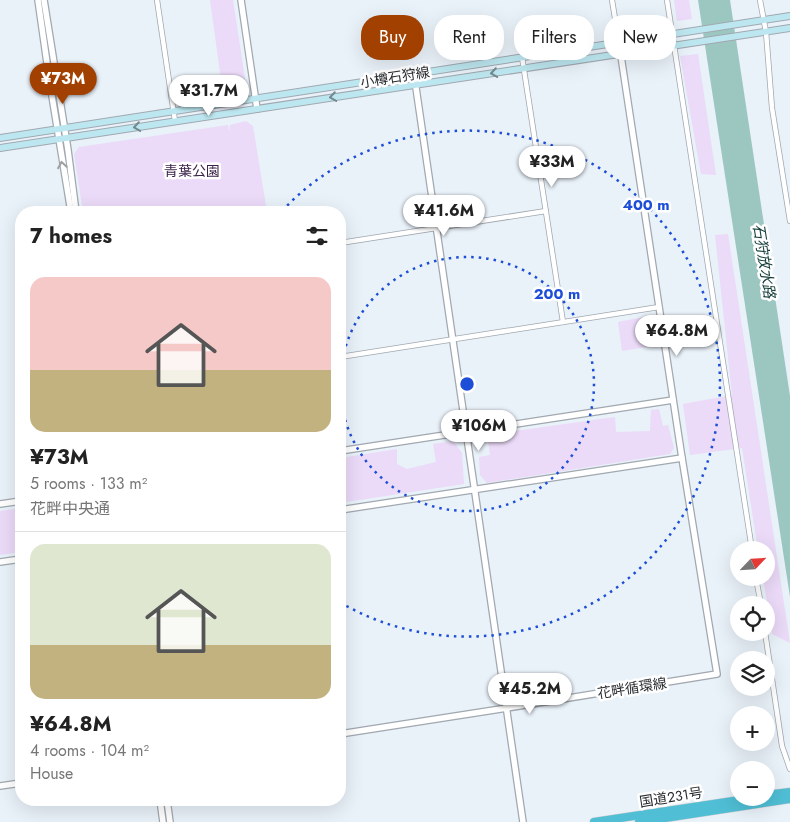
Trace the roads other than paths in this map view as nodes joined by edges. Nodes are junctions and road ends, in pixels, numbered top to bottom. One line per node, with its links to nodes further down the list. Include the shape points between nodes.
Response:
1 (38, 0): 29 (street)
2 (44, 0): 28 (street)
3 (157, 0): 26 (street)
4 (241, 0): 24 (street)
5 (612, 0): 8 (street)
6 (668, 0): 9 (street)
7 (760, 0): 11 (street)
8 (614, 15)
9 (670, 15)
10 (790, 16): 11 (main road, 小樽石狩線)
11 (764, 20): 13 (street); 14 (main road, 小樽石狩線)
12 (790, 28): 13 (main road, 小樽石狩線)
13 (766, 32): 15 (main road, 小樽石狩線); 37 (street, via 772,108)
14 (676, 34)
15 (676, 45)
16 (676, 52): 52 (street)
17 (604, 56): 21 (main road, 小樽石狩線)
18 (514, 58): 22 (main road, 小樽石狩線)
19 (523, 60): 21 (street)
20 (622, 60): 40 (street)
21 (524, 68): 23 (main road, 小樽石狩線, one-way to 23); 36 (street)
22 (414, 74): 23 (street); 24 (main road, 小樽石狩線)
23 (416, 84): 25 (main road, 小樽石狩線, one-way to 25); 38 (street)
24 (256, 99): 25 (street); 26 (main road, 小樽石狩線)
25 (258, 109): 27 (main road, 小樽石狩線)
26 (174, 111): 27 (street); 28 (main road, 小樽石狩線)
27 (175, 121): 31 (main road, 小樽石狩線, one-way to 31)
28 (64, 128): 29 (main road, 小樽石狩線); 31 (street)
29 (57, 129): 30 (main road, 小樽石狩線); 32 (street)
30 (0, 138)
31 (66, 138): 32 (main road, 小樽石狩線); 35 (street)
32 (58, 139): 33 (main road, 小樽石狩線); 34 (street, one-way to 32)
33 (0, 148)
34 (70, 206)
35 (75, 206)
36 (546, 211): 38 (street); 41 (street)
37 (790, 220)
38 (436, 228): 39 (street); 42 (street)
39 (346, 242)
40 (659, 307): 41 (street); 44 (street)
41 (563, 322): 42 (street)
42 (452, 340): 43 (street); 45 (street)
43 (346, 356)
44 (673, 400): 45 (street); 47 (street)
45 (466, 432): 46 (street); 48 (street)
46 (346, 450)
47 (682, 458): 48 (street); 56 (street, 花畔循環線, via 717,674)
48 (474, 489): 51 (street); 56 (street)
49 (15, 502): 50 (street)
50 (0, 504)
51 (346, 509)
52 (751, 541)
53 (15, 560): 54 (street)
54 (0, 562)
55 (766, 641): 58 (street, via 782,746)
56 (506, 708): 57 (street, 花畔循環線); 69 (street)
57 (346, 733)
58 (790, 768)
59 (15, 784): 60 (street)
60 (0, 786)
61 (790, 792): 62 (highway)
62 (775, 794)
63 (790, 799): 71 (highway, 国道231号)
64 (730, 801): 70 (highway, 国道231号)
65 (161, 806): 67 (street)
66 (168, 806): 68 (street)
67 (163, 822)
68 (170, 822)
69 (522, 822)
70 (594, 822)
71 (639, 822)

